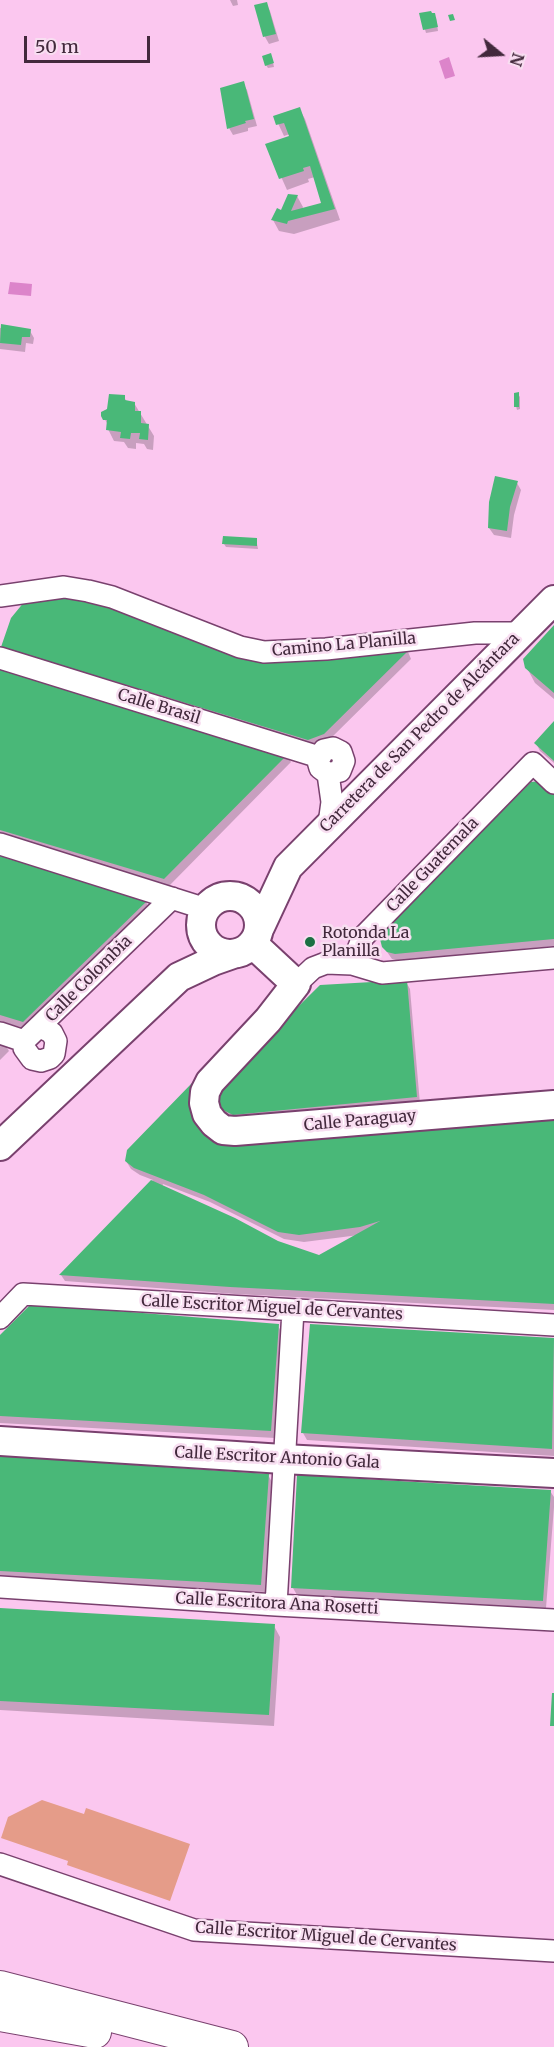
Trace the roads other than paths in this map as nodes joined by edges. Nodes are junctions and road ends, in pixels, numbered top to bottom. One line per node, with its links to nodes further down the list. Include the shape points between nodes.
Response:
1 (0, 596): 3 (street, Camino La Planilla, via 56,587 88,591 240,647 264,652 475,633)
2 (554, 600): 3 (street, Carretera de San Pedro de Alcántara)
3 (520, 633): 6 (street, Carretera de San Pedro de Alcántara)
4 (0, 658): 6 (street, Calle Brasil, via 323,765 332,802)
5 (554, 783): 14 (street, Calle Guatemala, via 533,763 363,938)
6 (329, 824): 8 (street, Carretera de San Pedro de Alcántara)
7 (0, 844): 10 (street)
8 (288, 867): 9 (street, Carretera de San Pedro de Alcántara); 12 (street, Carretera de San Pedro de Alcántara)
9 (234, 896): 11 (street, via 218,898); 12 (street, via 250,903 255,910)
10 (172, 898): 11 (street); 17 (street, Calle Colombia)
11 (203, 916): 12 (street, via 205,940 210,947 225,954); 15 (street)
12 (248, 942): 15 (street); 16 (street)
13 (554, 958): 14 (street, via 382,973)
14 (352, 963): 16 (street, via 320,965)
15 (179, 976): 20 (street)
16 (296, 984): 21 (street, Calle Paraguay, via 210,1082 204,1103 207,1114 223,1130)
17 (40, 1027): 19 (street, Calle Colombia); 19 (street, via 52,1033 56,1041 50,1058 32,1059)
18 (0, 1033): 19 (street)
19 (24, 1041)
20 (57, 1094): 22 (street); 23 (street)
21 (554, 1105)
22 (0, 1146)
23 (0, 1154)
24 (293, 1310): 25 (street, Calle Escritor Miguel de Cervantes, via 23,1294); 26 (street, Calle Escritor Miguel de Cervantes); 28 (street)
25 (0, 1318)
26 (554, 1325)
27 (0, 1441): 28 (street, Calle Escritor Antonio Gala)
28 (283, 1459): 29 (street, Calle Escritor Antonio Gala); 31 (street)
29 (554, 1473)
30 (0, 1587): 31 (street, Calle Escritora Ana Rosetti)
31 (276, 1605): 32 (street, Calle Escritora Ana Rosetti)
32 (554, 1620)
33 (0, 1864): 34 (street, Calle Escritor Miguel de Cervantes, via 194,1930)
34 (554, 1951)
35 (0, 1987): 40 (main road)
36 (0, 2015): 39 (main road)
37 (0, 2032): 38 (main road)
38 (94, 2047)
39 (170, 2047)
40 (232, 2047)

